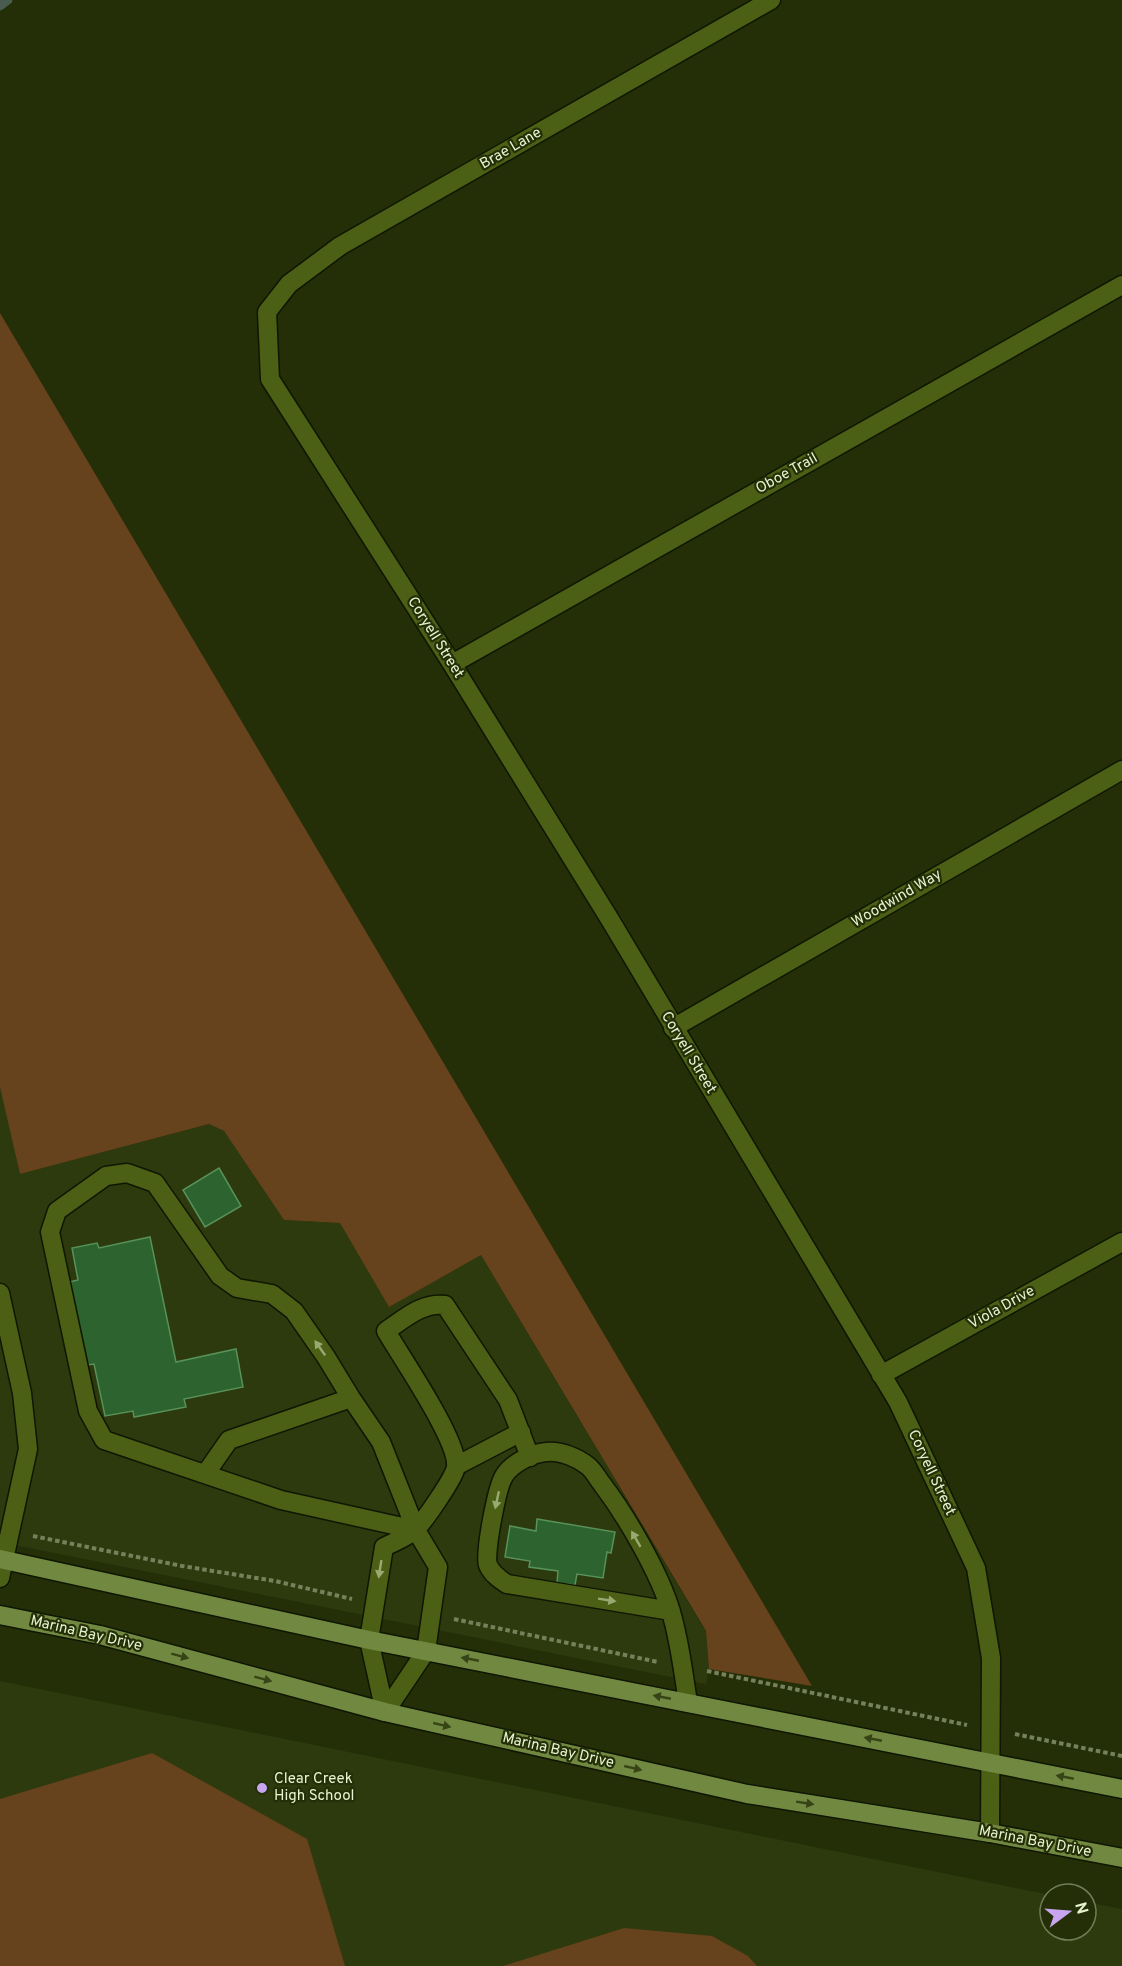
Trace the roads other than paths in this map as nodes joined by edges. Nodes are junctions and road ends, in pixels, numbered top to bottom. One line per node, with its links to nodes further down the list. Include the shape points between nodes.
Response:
1 (771, 0): 3 (street, Brae Lane, via 340,246 289,284)
2 (1122, 285): 4 (street, Oboe Trail)
3 (267, 316): 4 (street, Coryell Street, via 270,378)
4 (452, 664): 6 (street, Coryell Street)
5 (1122, 770): 6 (street, Woodwind Way)
6 (673, 1028): 9 (street, Coryell Street)
7 (1122, 1242): 9 (street, Viola Drive)
8 (0, 1293): 16 (street, via 22,1393 28,1449)
9 (881, 1375): 23 (street, Coryell Street, via 898,1402 976,1568 991,1658)
10 (351, 1398): 14 (street, via 229,1440); 14 (street, one-way to 14, via 294,1311 272,1294 237,1288 220,1276 155,1183 127,1173 106,1176 57,1211 50,1232 88,1411 104,1440); 15 (street, via 381,1442)
11 (521, 1432): 12 (street); 13 (street); 13 (street, via 508,1400 445,1305 422,1307 386,1331 445,1431)
12 (530, 1456): 17 (street, one-way to 12, via 651,1564 612,1497 589,1467 572,1456 547,1451); 17 (street, one-way to 17, via 504,1476 498,1495 487,1552 487,1563 498,1579 507,1584)
13 (456, 1466): 15 (street, via 451,1480)
14 (206, 1473): 15 (street, via 281,1500)
15 (416, 1530): 19 (street, one-way to 19, via 384,1547); 20 (street, via 438,1567)
16 (1, 1566): 19 (main road)
17 (671, 1611): 21 (street)
18 (0, 1615): 22 (main road, Marina Bay Drive, one-way to 22, via 111,1638)
19 (369, 1640): 20 (main road); 22 (street)
20 (426, 1651): 21 (main road, one-way to 20); 22 (street)
21 (688, 1702): 23 (main road, one-way to 21)
22 (385, 1712): 25 (main road, Marina Bay Drive, one-way to 25, via 747,1794)
23 (990, 1762): 24 (main road, one-way to 23); 25 (street, Coryell Street)
24 (1122, 1789)
25 (990, 1833): 26 (main road, Marina Bay Drive)
26 (1122, 1858)

